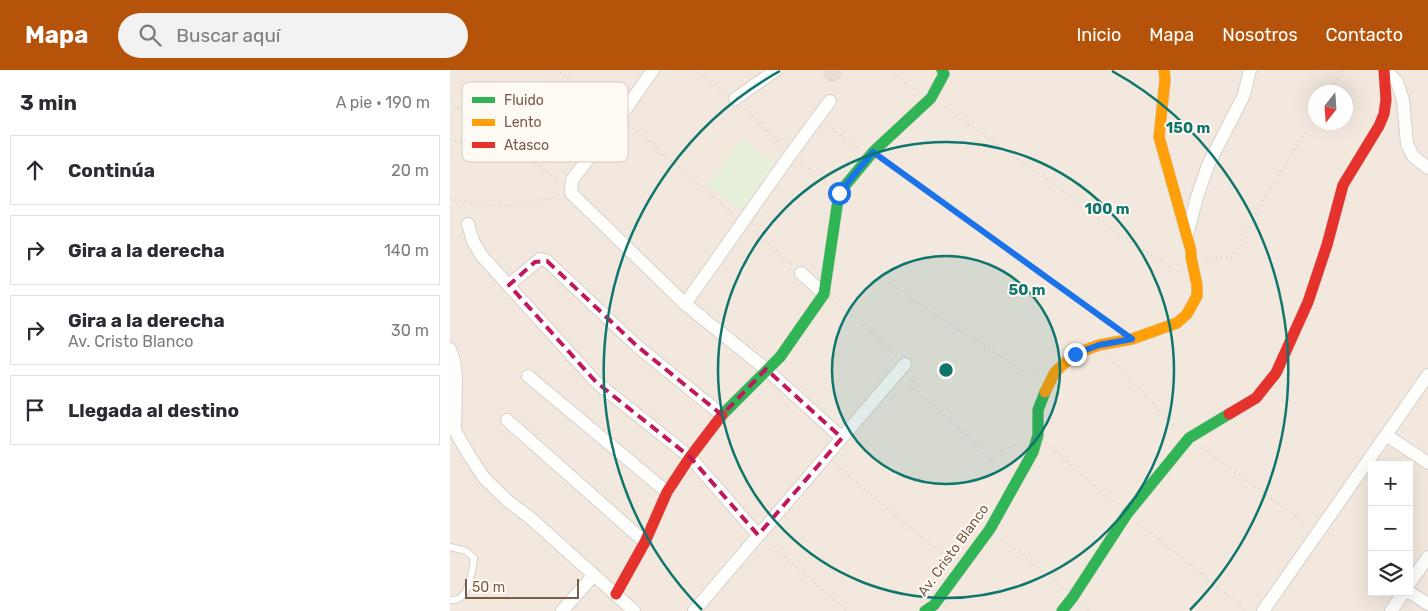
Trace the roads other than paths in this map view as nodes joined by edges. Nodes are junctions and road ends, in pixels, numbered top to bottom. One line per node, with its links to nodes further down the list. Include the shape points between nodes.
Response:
1 (653, 70): 9 (street)
2 (776, 70): 7 (street)
3 (942, 70): 16 (street, via 944,74 929,99 871,155 839,193)
4 (1164, 70): 13 (street, Av. Cristo Blanco, via 1158,137)
5 (1250, 70): 13 (street, via 1244,95 1208,166)
6 (1385, 70): 11 (street, via 1397,82 1403,100 1407,144 1413,156); 45 (street, via 1384,114 1344,185 1308,302 1276,373 1256,398 1189,438 1127,514)
7 (735, 99)
8 (830, 102): 17 (street)
9 (628, 106)
10 (586, 162): 17 (street, via 572,180 571,193)
11 (1428, 168)
12 (468, 224): 15 (street, via 481,255)
13 (1187, 236): 44 (street, Av. Cristo Blanco, via 1197,285 1197,296 1187,314 1177,323 1075,354 1055,372 1038,410 1038,435 1033,452 990,529 934,605)
14 (801, 273): 16 (street)
15 (509, 285): 23 (street, via 535,262 540,259 547,261 638,346); 27 (street, via 596,382)
16 (824, 294): 20 (street, via 780,357)
17 (685, 304): 20 (street)
18 (450, 350): 34 (street, via 456,377 455,431 469,455 485,478 509,502)
19 (905, 364): 26 (street)
20 (766, 369): 23 (street); 26 (street)
21 (1428, 375): 25 (street)
22 (528, 376): 29 (street)
23 (722, 415): 27 (street)
24 (507, 420): 31 (street)
25 (1386, 435): 28 (street); 46 (street)
26 (842, 438): 30 (street)
27 (690, 457): 29 (street); 30 (street)
28 (1428, 463)
29 (667, 492): 31 (street)
30 (758, 535): 43 (street)
31 (645, 542): 36 (street)
32 (450, 547): 39 (lane, via 466,551 474,558 465,594 460,599)
33 (1428, 557): 35 (street)
34 (594, 575): 36 (street); 41 (street)
35 (1413, 578)
36 (616, 594): 42 (street)
37 (1413, 595): 40 (street)
38 (1401, 596): 47 (street)
39 (450, 600)
40 (1428, 604)
41 (562, 611)
42 (634, 611)
43 (694, 611)
44 (925, 611)
45 (1062, 611)
46 (1263, 611)
47 (1391, 611)

